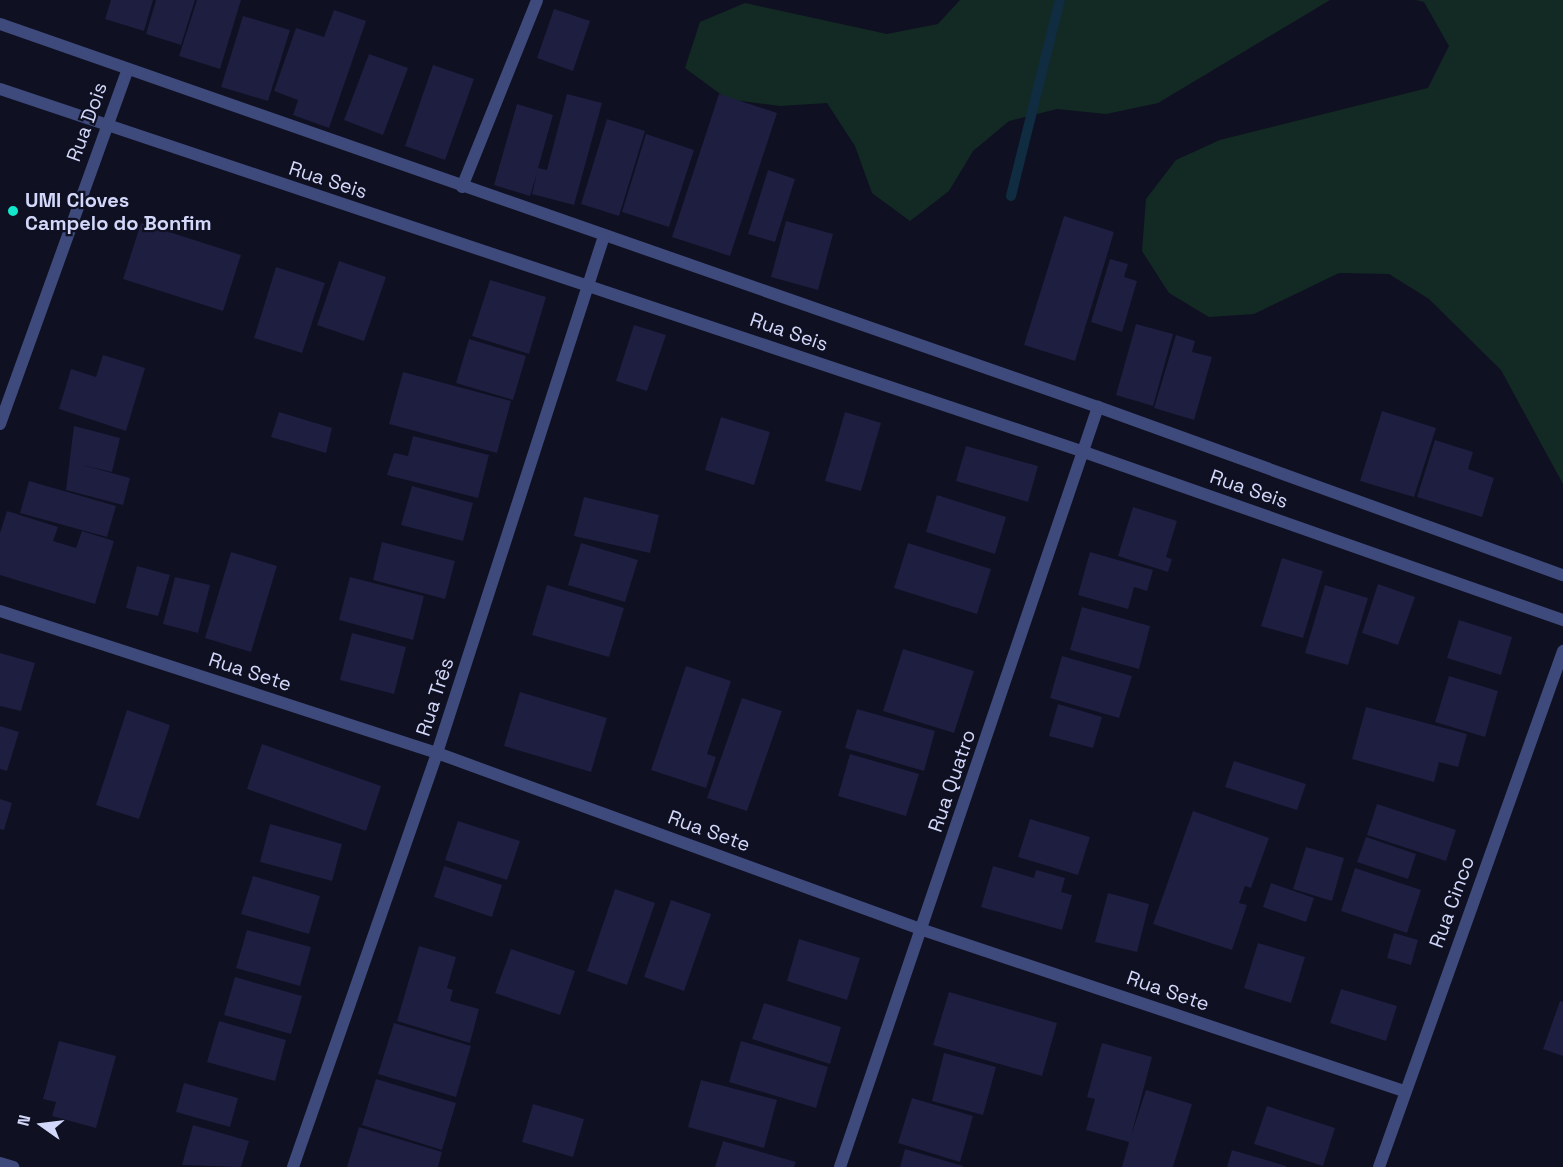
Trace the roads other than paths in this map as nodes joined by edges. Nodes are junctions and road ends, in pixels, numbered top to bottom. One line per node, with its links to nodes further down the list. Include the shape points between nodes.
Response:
1 (537, 0): 6 (street)
2 (0, 24): 3 (street)
3 (127, 71): 5 (street, Rua Dois); 6 (street)
4 (0, 89): 5 (street, Rua Seis)
5 (105, 127): 8 (street, Rua Seis); 10 (street, Rua Dois)
6 (462, 187): 7 (street)
7 (604, 236): 8 (street, Rua Três); 9 (street)
8 (590, 286): 11 (street, Rua Seis); 16 (street, Rua Três)
9 (1098, 406): 11 (street, Rua Quatro); 12 (street)
10 (0, 424)
11 (1084, 452): 14 (street, Rua Seis); 17 (street, Rua Quatro)
12 (1563, 575)
13 (0, 611): 16 (street, Rua Sete)
14 (1563, 620)
15 (1563, 651): 18 (street, Rua Cinco)
16 (437, 753): 17 (street, Rua Sete); 21 (street, Rua Três)
17 (923, 930): 18 (street, Rua Sete); 22 (street, Rua Quatro)
18 (1404, 1091): 23 (street, Rua Cinco)
19 (0, 1163): 20 (street)
20 (13, 1167)
21 (293, 1167)
22 (840, 1167)
23 (1379, 1167)

